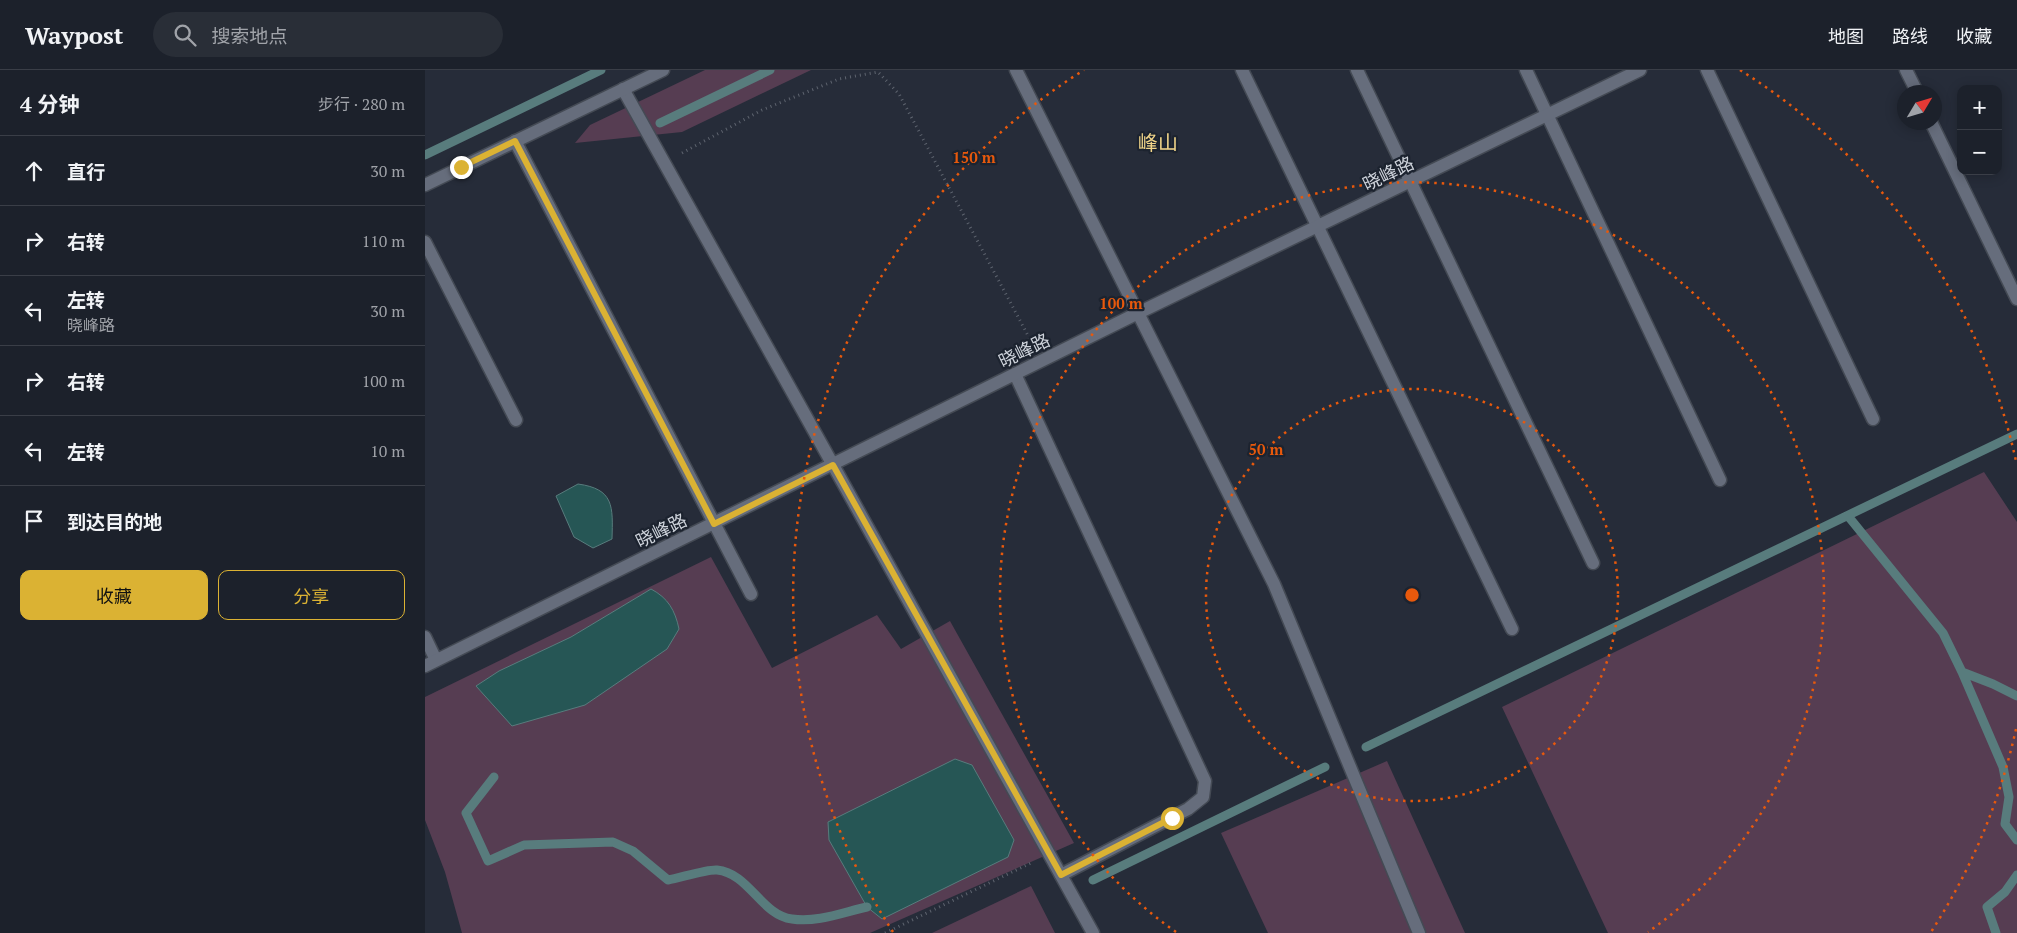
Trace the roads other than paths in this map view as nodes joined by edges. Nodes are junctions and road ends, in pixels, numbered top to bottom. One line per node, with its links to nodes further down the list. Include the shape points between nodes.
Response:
1 (663, 70): 10 (street)
2 (1016, 70): 19 (street)
3 (1241, 70): 16 (street)
4 (1357, 70): 14 (street)
5 (1526, 70): 11 (street)
6 (1640, 70): 11 (street, 晓峰路)
7 (1707, 70): 21 (street)
8 (1906, 70): 9 (street)
9 (1914, 85)
10 (623, 89): 13 (street); 23 (street)
11 (1547, 115): 14 (street, 晓峰路); 24 (street)
12 (1935, 130): 18 (street)
13 (515, 141): 15 (street); 25 (street)
14 (1410, 181): 16 (street, 晓峰路); 26 (street)
15 (425, 185)
16 (1317, 226): 19 (street, 晓峰路); 28 (street)
17 (425, 242): 22 (street)
18 (2017, 300)
19 (1138, 313): 20 (street, 晓峰路); 33 (street, via 1274,584)
20 (1015, 374): 23 (street, 晓峰路); 31 (street, via 1205,781 1203,797 1188,809)
21 (1873, 419)
22 (516, 420)
23 (833, 465): 25 (street, 晓峰路); 31 (street)
24 (1720, 480)
25 (714, 524): 27 (street); 30 (street, 晓峰路)
26 (1593, 563)
27 (751, 594)
28 (1512, 629)
29 (425, 637): 30 (street)
30 (431, 663)
31 (1061, 875): 32 (street)
32 (1093, 933)
33 (1419, 933)

